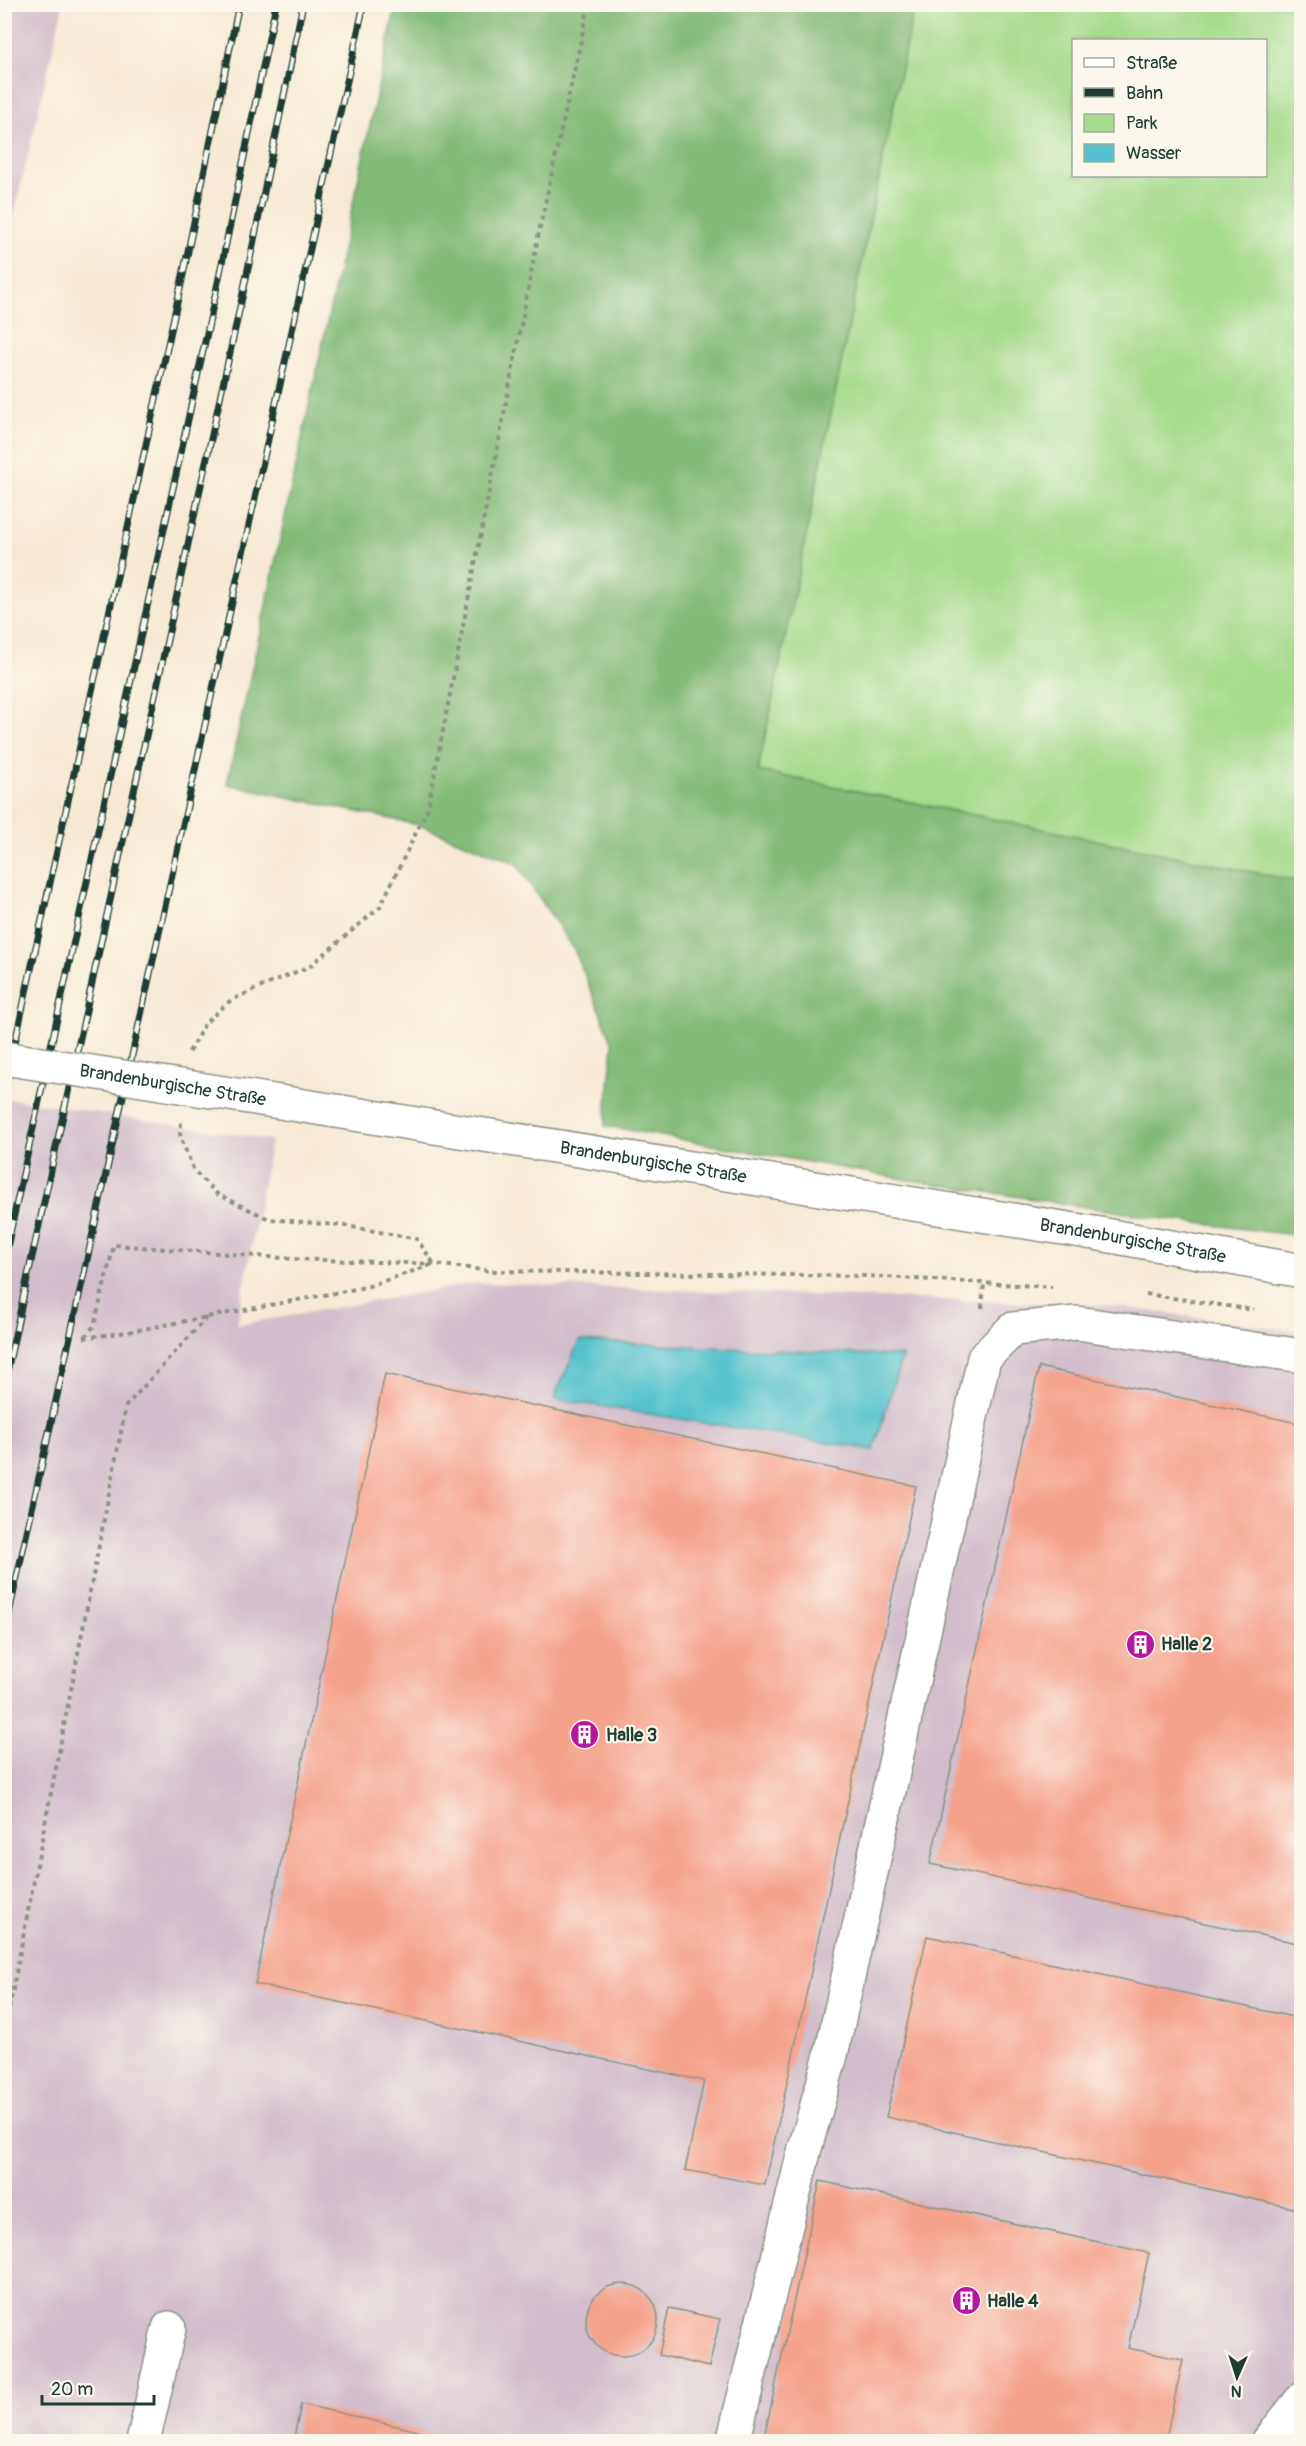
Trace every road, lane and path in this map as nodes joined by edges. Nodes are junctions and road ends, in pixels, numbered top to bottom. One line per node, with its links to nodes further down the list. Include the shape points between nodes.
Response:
1 (589, 4): 2 (path, via 540,227 428,808 380,907 310,966 231,1000 205,1023)
2 (188, 1052)
3 (4, 1058): 6 (street, Brandenburgische Straße, bridge, via 1100,1234)
4 (182, 1112): 5 (path, via 180,1136 194,1171 217,1194 269,1219 347,1226 417,1239)
5 (434, 1264): 7 (path, via 492,1271 866,1276); 10 (path, via 366,1287); 10 (path, via 295,1259 114,1245 94,1326 84,1338)
6 (1302, 1271)
7 (1053, 1287)
8 (1145, 1294): 9 (path)
9 (1265, 1311)
10 (209, 1316): 12 (path, via 126,1406)
11 (1302, 1356): 16 (street, via 1077,1323 1013,1329 984,1358 831,2055)
12 (4, 2035)
13 (169, 2328): 15 (street)
14 (1302, 2399): 17 (street)
15 (143, 2442)
16 (733, 2442)
17 (1268, 2442)

